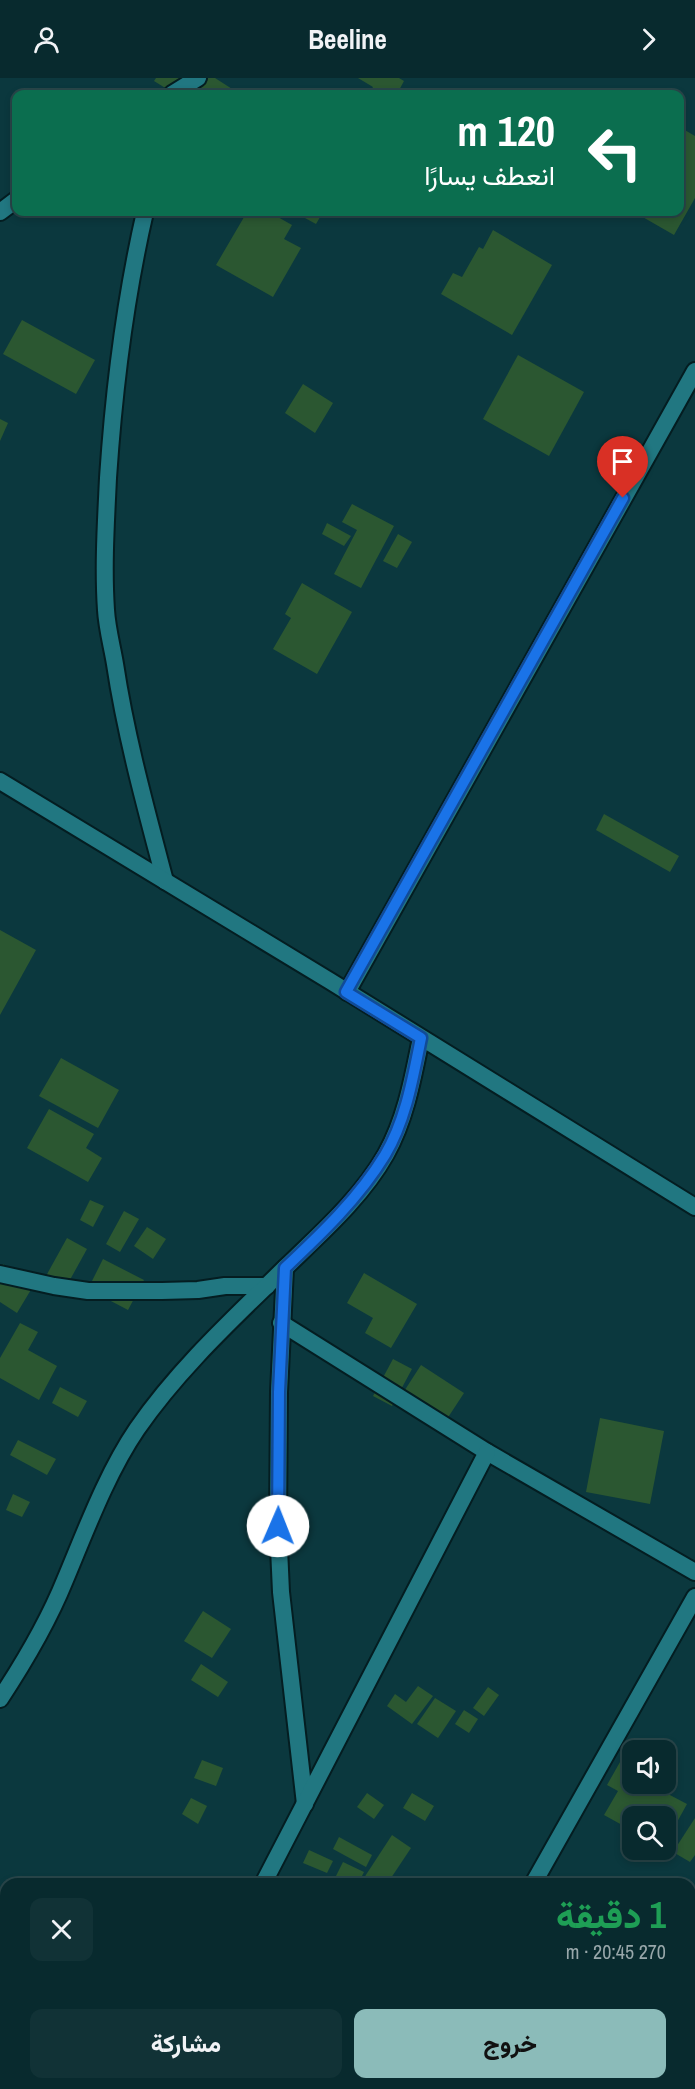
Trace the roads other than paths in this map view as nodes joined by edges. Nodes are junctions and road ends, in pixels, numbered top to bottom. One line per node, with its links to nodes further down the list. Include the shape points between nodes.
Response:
1 (198, 78): 2 (street)
2 (178, 90)
3 (144, 216): 6 (street, via 131,273 111,439 106,611 119,695)
4 (695, 370): 7 (street)
5 (0, 782): 6 (street)
6 (165, 881): 7 (street)
7 (346, 992): 8 (street)
8 (421, 1038): 9 (street); 10 (street, via 409,1098 386,1154 364,1186)
9 (695, 1207)
10 (285, 1268): 12 (street); 13 (street)
11 (0, 1274): 12 (street, via 88,1291)
12 (267, 1286): 17 (street, via 178,1375 136,1431 80,1541 34,1645)
13 (281, 1323): 14 (street); 18 (street, via 281,1592)
14 (487, 1452): 15 (street); 18 (street)
15 (695, 1572)
16 (695, 1597): 20 (street)
17 (0, 1699)
18 (305, 1804): 19 (street)
19 (265, 1878)
20 (536, 1878)

